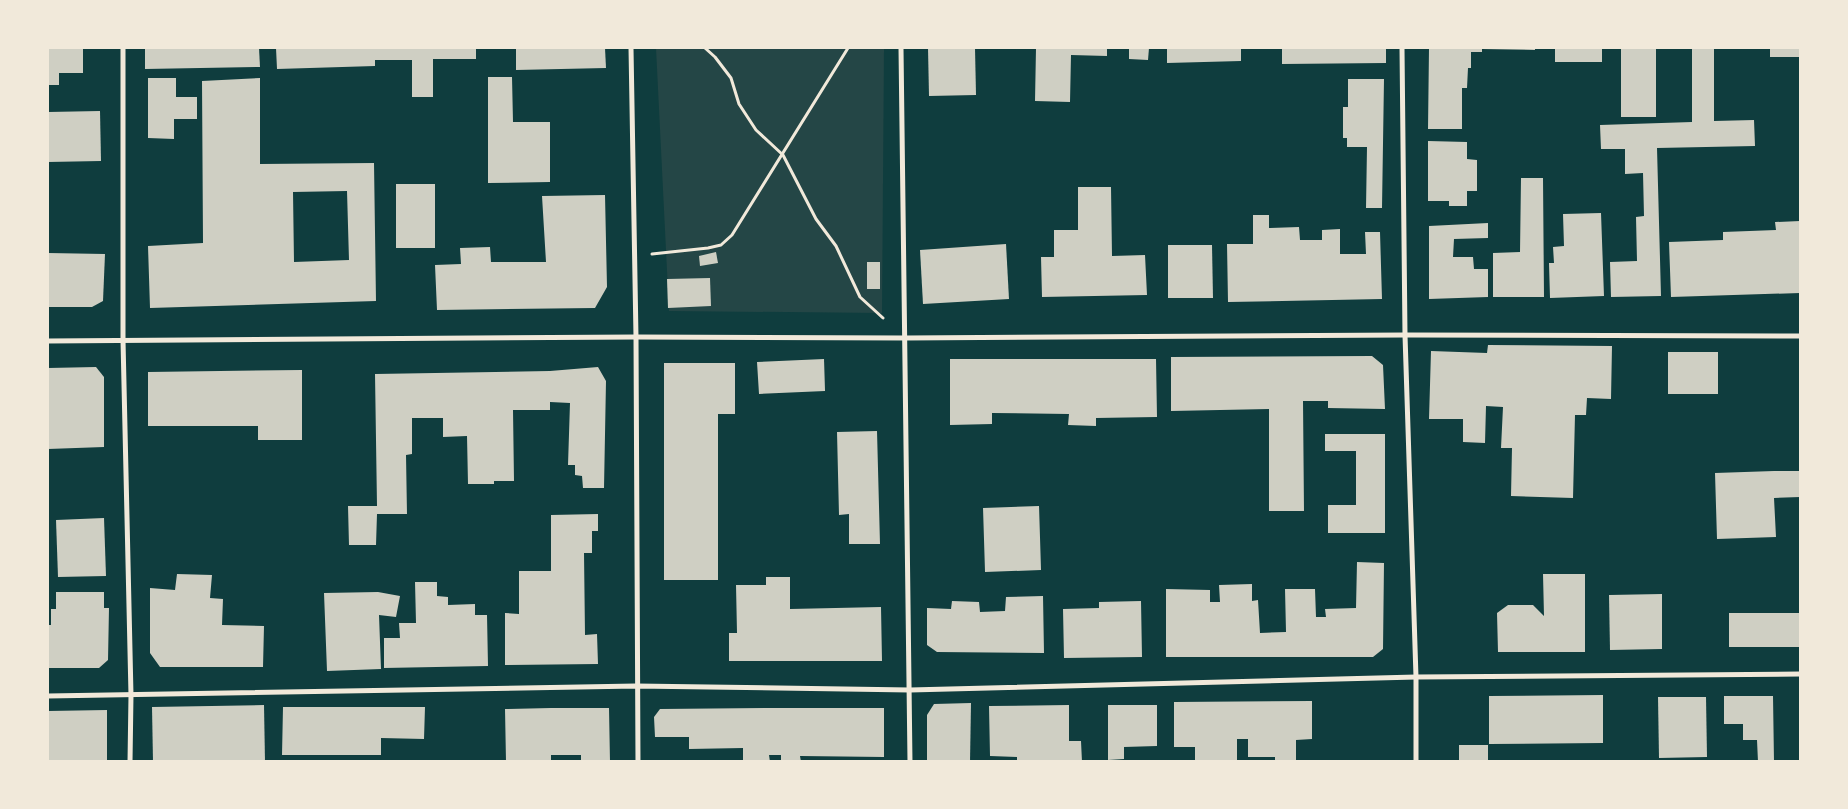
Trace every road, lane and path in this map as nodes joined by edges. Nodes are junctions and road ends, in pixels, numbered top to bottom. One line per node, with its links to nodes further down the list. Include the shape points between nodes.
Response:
1 (122, 48): 13 (street)
2 (631, 48): 8 (street)
3 (705, 48): 7 (path, via 731,78 739,104 756,130)
4 (848, 48): 7 (path)
5 (901, 48): 12 (street)
6 (1402, 48): 9 (street)
7 (783, 155): 8 (path, via 732,235 721,245); 12 (path, via 816,219 836,246 860,297)
8 (634, 256): 11 (street)
9 (1405, 335): 10 (street); 12 (street); 16 (street)
10 (1800, 336)
11 (636, 337): 12 (street); 13 (street); 17 (street)
12 (906, 338): 18 (street)
13 (123, 340): 14 (street); 19 (street)
14 (48, 342)
15 (1800, 674): 16 (street)
16 (1416, 677): 18 (street); 24 (street)
17 (636, 686): 18 (street); 19 (street); 22 (street)
18 (910, 690): 23 (street)
19 (131, 695): 20 (street); 21 (street)
20 (48, 696)
21 (130, 762)
22 (638, 762)
23 (910, 762)
24 (1416, 762)

